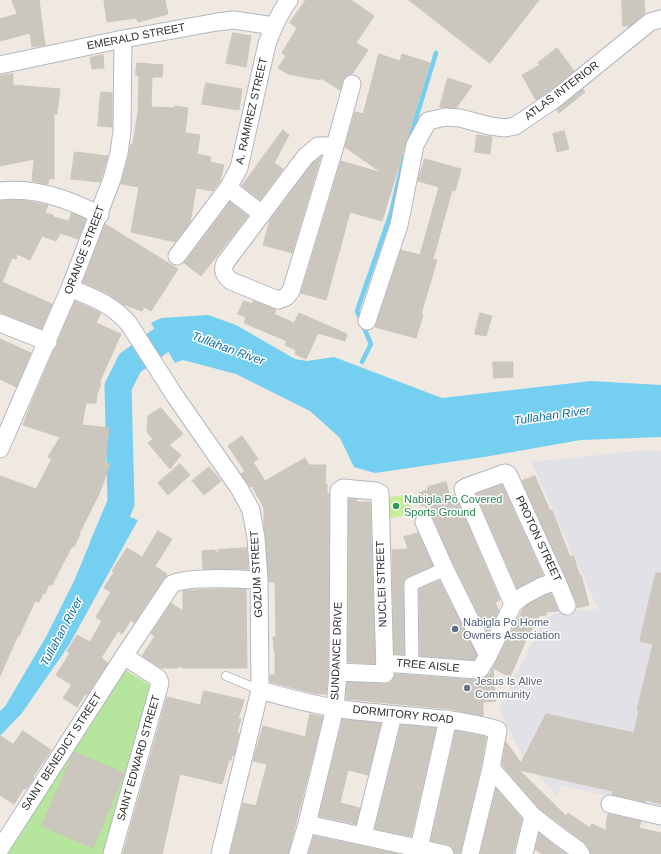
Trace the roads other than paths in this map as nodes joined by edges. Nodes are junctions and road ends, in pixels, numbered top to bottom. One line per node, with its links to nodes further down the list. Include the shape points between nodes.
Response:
1 (289, 0): 3 (street, A. RAMIREZ STREET)
2 (661, 19): 14 (street, ATLAS INTERIOR, via 650,22 555,99 515,126 505,128 445,117 428,121 415,144 399,225)
3 (274, 26): 4 (street, EMERALD STREET, via 234,20); 8 (street, A. RAMIREZ STREET, via 267,44 242,156)
4 (123, 39): 5 (street, EMERALD STREET); 11 (street, ORANGE STREET, via 122,131 119,153)
5 (0, 65)
6 (352, 84): 7 (street)
7 (335, 146): 10 (street, via 318,146 312,150); 10 (street, via 291,291 286,297 278,300 231,281 224,274 225,263)
8 (228, 188): 10 (street); 12 (street, A. RAMIREZ STREET)
9 (0, 191): 11 (street, via 32,191 54,196)
10 (262, 214)
11 (100, 215): 13 (street, ORANGE STREET)
12 (177, 256)
13 (70, 288): 16 (street, ORANGE STREET); 21 (street, GOZUM STREET, via 111,307 122,316 239,488 251,510)
14 (367, 321)
15 (0, 324): 16 (street)
16 (48, 342): 17 (street, ORANGE STREET)
17 (0, 449)
18 (339, 491): 28 (street, NUCLEI STREET, via 343,488 380,493); 29 (street, SUNDANCE DRIVE)
19 (424, 522): 20 (street)
20 (446, 569): 26 (street); 27 (street, via 411,584)
21 (259, 580): 25 (street, SAINT BENEDICT STREET, via 203,579 172,584); 31 (street, GOZUM STREET)
22 (557, 581): 23 (street, via 542,586); 23 (street, PROTON STREET, via 508,474 466,487 464,489); 24 (street, PROTON STREET)
23 (513, 604): 26 (street)
24 (568, 606)
25 (124, 656): 42 (street, SAINT BENEDICT STREET); 43 (street, SAINT EDWARD STREET, via 158,678 160,683)
26 (488, 656): 27 (street, TREE AISLE, via 477,670)
27 (412, 664): 28 (street, TREE AISLE)
28 (385, 668): 29 (street, TREE AISLE)
29 (338, 672): 32 (street, SUNDANCE DRIVE)
30 (226, 676): 31 (lane)
31 (260, 690): 32 (street, DORMITORY ROAD); 44 (street, GOZUM STREET)
32 (335, 708): 33 (street, DORMITORY ROAD); 39 (street, SUNDANCE DRIVE)
33 (392, 715): 34 (street, DORMITORY ROAD); 40 (street)
34 (448, 719): 35 (street, DORMITORY ROAD, via 498,730); 41 (street)
35 (491, 768): 37 (street); 47 (street)
36 (610, 804): 38 (street)
37 (532, 816): 48 (street); 49 (street)
38 (661, 816)
39 (307, 824): 40 (street); 45 (street, SUNDANCE DRIVE)
40 (363, 836): 41 (street)
41 (419, 848): 46 (street)
42 (0, 849)
43 (112, 854)
44 (220, 854)
45 (298, 854)
46 (445, 854)
47 (470, 854)
48 (524, 854)
49 (581, 854)

